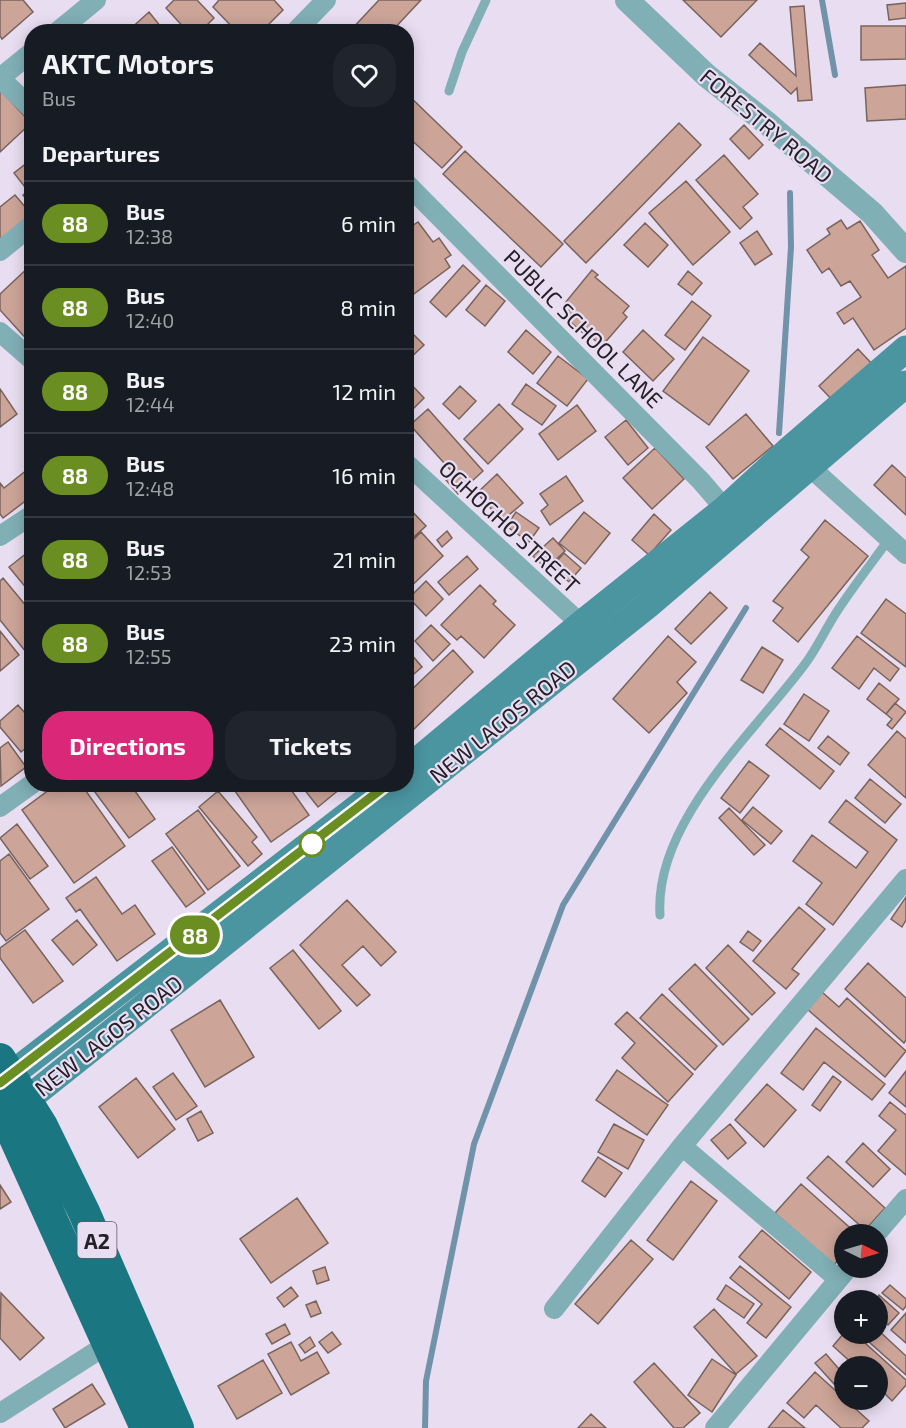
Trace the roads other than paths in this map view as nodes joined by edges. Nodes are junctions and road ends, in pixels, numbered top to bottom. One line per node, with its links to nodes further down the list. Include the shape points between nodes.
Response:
1 (96, 0): 5 (street)
2 (326, 0): 6 (street)
3 (486, 0): 9 (lane)
4 (627, 0): 14 (street, FORESTRY ROAD, via 707,76 872,213)
5 (67, 24)
6 (303, 24)
7 (24, 58): 8 (street)
8 (0, 78): 10 (street)
9 (449, 91)
10 (24, 101)
11 (414, 191): 21 (street, PUBLIC SCHOOL LANE)
12 (24, 232): 13 (street)
13 (0, 251)
14 (906, 251)
15 (0, 332): 17 (street)
16 (906, 349): 19 (main road, NEW LAGOS ROAD)
17 (24, 353)
18 (906, 384): 19 (main road, NEW LAGOS ROAD)
19 (800, 458): 21 (main road, NEW LAGOS ROAD); 24 (street); 28 (main road, NEW LAGOS ROAD, via 648,606)
20 (414, 470): 26 (street, OGHOGHO STREET)
21 (725, 509): 26 (main road, NEW LAGOS ROAD)
22 (24, 520): 23 (street)
23 (0, 536)
24 (889, 539): 25 (street); 34 (lane, via 807,661 697,801 665,866)
25 (906, 554)
26 (581, 624): 27 (main road, NEW LAGOS ROAD)
27 (414, 756)
28 (414, 784)
29 (24, 790): 32 (street)
30 (378, 792): 35 (main road, NEW LAGOS ROAD)
31 (404, 792): 35 (main road, NEW LAGOS ROAD)
32 (0, 807)
33 (906, 879): 36 (street)
34 (660, 915)
35 (6, 1095): 42 (highway, A2); 45 (highway, A2, via 42,1126)
36 (682, 1146): 39 (street); 41 (street)
37 (906, 1199): 38 (street)
38 (885, 1224)
39 (834, 1266)
40 (839, 1278): 46 (street)
41 (554, 1309)
42 (108, 1344): 43 (street); 44 (highway, A2)
43 (0, 1413)
44 (146, 1428)
45 (178, 1428)
46 (715, 1428)

